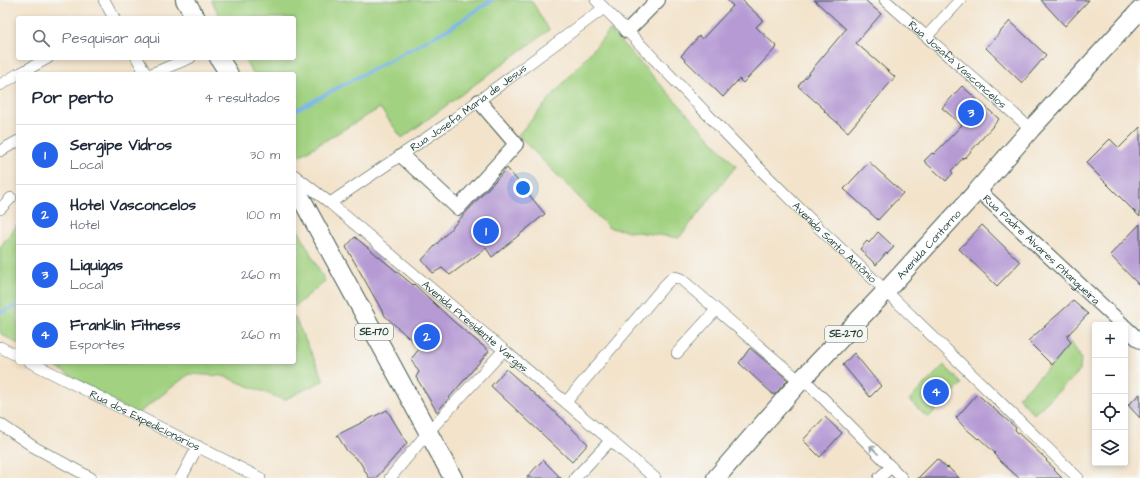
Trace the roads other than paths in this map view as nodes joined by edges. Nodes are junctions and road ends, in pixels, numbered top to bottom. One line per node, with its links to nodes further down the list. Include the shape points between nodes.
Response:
1 (104, 0): 9 (street)
2 (185, 0): 10 (main road)
3 (596, 0): 7 (street, Avenida Santo Antônio)
4 (658, 0): 11 (street)
5 (885, 0): 12 (street, Rua Josafá Vasconcelos)
6 (960, 0): 12 (street)
7 (604, 8): 11 (street, Avenida Santo Antônio); 23 (street, Rua Josefa Maria de Jesus)
8 (1140, 10): 24 (main road, Avenida Contorno / SE-270)
9 (113, 16)
10 (195, 16)
11 (627, 31): 34 (street, Avenida Santo Antônio, via 760,169)
12 (927, 36): 24 (street, Rua Josafá Vasconcelos)
13 (44, 60): 17 (street)
14 (138, 60): 18 (street)
15 (185, 60): 19 (street)
16 (220, 60): 20 (main road)
17 (22, 72)
18 (145, 72)
19 (156, 72)
20 (227, 72)
21 (16, 75): 22 (street)
22 (0, 85)
23 (479, 101): 27 (street, Rua Josefa Maria de Jesus); 27 (street, via 516,144 458,208)
24 (1031, 129): 30 (main road, Avenida Contorno / SE-270)
25 (16, 143): 26 (street)
26 (0, 151)
27 (402, 156): 32 (street, Rua Josefa Maria de Jesus)
28 (296, 177): 32 (street, Avenida Presidente Vargas)
29 (296, 189): 47 (main road, SE-170)
30 (978, 190): 34 (main road, Avenida Contorno / SE-270); 36 (street, Rua Padre Alvares Pitangueira)
31 (11, 198): 33 (street)
32 (330, 203): 40 (street, Avenida Presidente Vargas)
33 (0, 209)
34 (886, 291): 44 (main road, Avenida Contorno / SE-270); 61 (street, Avenida Santo Antônio)
35 (716, 310): 41 (street); 44 (street); 45 (street, via 681,279 673,277)
36 (1120, 322)
37 (1128, 330): 38 (street, Rua Padre Alvares Pitangueira)
38 (1140, 341)
39 (0, 347): 42 (street)
40 (504, 350): 45 (street, Avenida Presidente Vargas); 47 (street)
41 (677, 353)
42 (16, 355)
43 (34, 364): 49 (street, Rua dos Expedicionários)
44 (802, 380): 50 (street, one-way to 44); 58 (main road, Avenida Contorno / SE-270)
45 (566, 402): 48 (street, Avenida Presidente Vargas)
46 (0, 424): 51 (street, via 34,447)
47 (428, 431): 54 (street); 55 (main road, SE-170)
48 (611, 440): 56 (street); 57 (street, Avenida Presidente Vargas)
49 (198, 446): 52 (street); 53 (street, Rua dos Expedicionários)
50 (891, 467): 59 (street); 60 (street)
51 (91, 478)
52 (180, 478)
53 (260, 478)
54 (390, 478)
55 (454, 478)
56 (575, 478)
57 (655, 478)
58 (716, 478)
59 (879, 478)
60 (902, 478)
61 (1078, 478)

